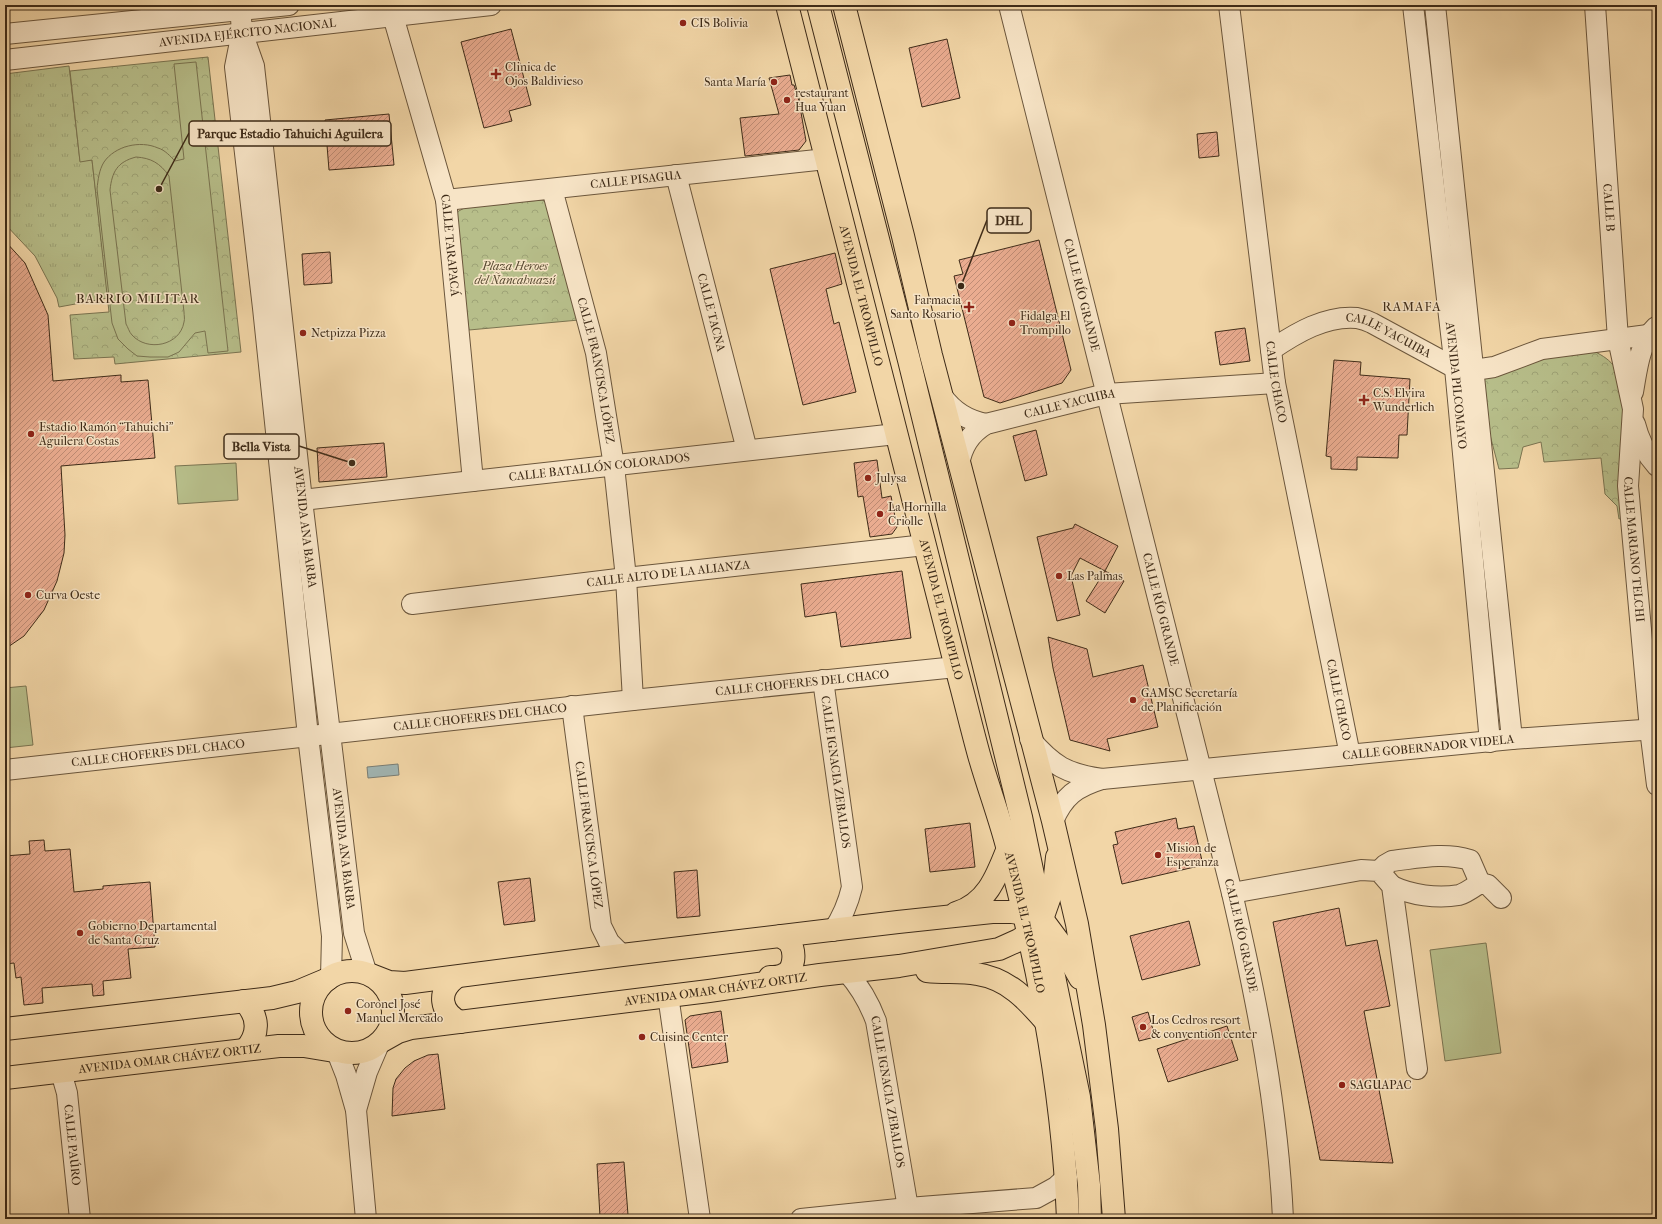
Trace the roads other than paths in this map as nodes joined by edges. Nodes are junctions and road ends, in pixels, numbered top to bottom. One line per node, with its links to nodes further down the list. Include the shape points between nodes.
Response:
1 (289, 5): 11 (street, AVENIDA EJÉRCITO NACIONAL)
2 (491, 5): 12 (street, AVENIDA EJÉRCITO NACIONAL)
3 (787, 5): 16 (main road, AVENIDA EL TROMPILLO)
4 (818, 5): 23 (main road, AVENIDA EL TROMPILLO)
5 (844, 5): 28 (main road)
6 (1009, 5): 27 (street, CALLE RÍO GRANDE)
7 (1229, 5): 22 (street, CALLE CHACO)
8 (1413, 5): 24 (street, AVENIDA PILCOMAYO)
9 (1435, 5): 25 (street, AVENIDA PILCOMAYO)
10 (1595, 5): 21 (street, CALLE B)
11 (240, 8): 13 (street, AVENIDA ANA BARBA); 14 (street, AVENIDA EJÉRCITO NACIONAL)
12 (393, 16): 13 (street, AVENIDA EJÉRCITO NACIONAL); 19 (street, CALLE TARAPACÁ)
13 (242, 32): 15 (street, AVENIDA EJÉRCITO NACIONAL); 37 (street, AVENIDA ANA BARBA, via 254,66 272,308)
14 (5, 34)
15 (5, 60)
16 (826, 159): 17 (street, CALLE PISAGUA); 31 (main road, AVENIDA EL TROMPILLO)
17 (676, 175): 18 (street, CALLE PISAGUA); 32 (street, CALLE TACNA)
18 (552, 189): 19 (street, CALLE PISAGUA); 34 (street, CALLE FRANCISCA LÓPEZ, via 596,353)
19 (446, 200): 36 (street, CALLE TARAPACÁ)
20 (1652, 330): 21 (street, CALLE YACUIBA); 29 (street, CALLE YACUIBA, via 1638,364 1632,397)
21 (1618, 339): 25 (street, CALLE YACUIBA, via 1542,349 1494,368); 29 (street, CALLE B)
22 (1271, 350): 24 (street, CALLE YACUIBA, via 1315,324 1358,318); 26 (street, CALLE CHACO)
23 (909, 360): 38 (main road); 65 (main road, AVENIDA EL TROMPILLO, via 1022,817)
24 (1455, 368): 25 (street, CALLE YACUIBA); 51 (street, AVENIDA PILCOMAYO)
25 (1474, 370): 50 (street, AVENIDA PILCOMAYO)
26 (1275, 383): 27 (street, CALLE YACUIBA); 52 (street, CALLE CHACO)
27 (1106, 394): 30 (street, CALLE YACUIBA); 53 (street, CALLE RÍO GRANDE)
28 (942, 396): 30 (street, CALLE YACUIBA, via 948,405 965,418); 33 (main road)
29 (1633, 409): 35 (street, CALLE YACUIBA, via 1638,436); 46 (street, CALLE MARIANO TELCHI, via 1628,486)
30 (986, 424): 33 (street, CALLE YACUIBA, via 970,436 962,450)
31 (896, 434): 32 (street, CALLE BATALLÓN COLORADOS); 38 (main road, AVENIDA EL TROMPILLO)
32 (747, 450): 34 (street, CALLE BATALLÓN COLORADOS)
33 (959, 465): 49 (main road)
34 (614, 466): 36 (street, CALLE BATALLÓN COLORADOS); 40 (street, CALLE FRANCISCA LÓPEZ)
35 (1657, 466)
36 (473, 481): 37 (street, CALLE BATALLÓN COLORADOS)
37 (295, 488): 47 (street, AVENIDA ANA BARBA); 48 (street, AVENIDA ANA BARBA)
38 (912, 494): 39 (main road, AVENIDA EL TROMPILLO)
39 (925, 545): 40 (street, CALLE ALTO DE LA ALIANZA); 42 (main road, AVENIDA EL TROMPILLO)
40 (626, 578): 41 (street, CALLE ALTO DE LA ALIANZA); 44 (street, CALLE FRANCISCA LÓPEZ)
41 (412, 604)
42 (956, 667): 43 (street, CALLE CHOFERES DEL CHACO); 59 (main road, AVENIDA EL TROMPILLO, via 979,755)
43 (823, 680): 44 (street, CALLE CHOFERES DEL CHACO); 67 (street, CALLE IGNACIA ZEBALLOS, via 852,887 843,916)
44 (633, 700): 45 (street, CALLE CHOFERES DEL CHACO)
45 (572, 706): 47 (street, CALLE CHOFERES DEL CHACO); 69 (street, CALLE FRANCISCA LÓPEZ, via 601,926 609,942)
46 (1654, 729): 50 (street, CALLE GOBERNADOR VIDELA); 56 (street, CALLE MARIANO TELCHI)
47 (330, 733): 48 (street, CALLE CHOFERES DEL CHACO); 72 (street, AVENIDA ANA BARBA, via 354,933)
48 (308, 736): 54 (street, CALLE CHOFERES DEL CHACO); 74 (street, AVENIDA ANA BARBA, via 332,936)
49 (1030, 739): 55 (street, via 1044,756 1061,768 1081,776); 57 (main road)
50 (1512, 739): 51 (street, CALLE GOBERNADOR VIDELA)
51 (1490, 742): 52 (street, CALLE GOBERNADOR VIDELA)
52 (1350, 755): 53 (street, CALLE GOBERNADOR VIDELA)
53 (1200, 768): 55 (street, CALLE GOBERNADOR VIDELA); 62 (street, CALLE RÍO GRANDE)
54 (5, 770)
55 (1102, 779): 57 (street, via 1086,784 1072,793 1060,806)
56 (1657, 785)
57 (1053, 821): 58 (main road)
58 (1058, 847): 65 (main road, via 1054,885); 77 (main road, via 1077,924)
59 (1008, 848): 64 (main road, via 988,892 976,904 960,912); 65 (main road, AVENIDA EL TROMPILLO)
60 (1386, 879): 61 (street, via 1407,893 1438,896 1460,895); 61 (street, via 1385,865 1392,861 1443,855 1470,860); 62 (street, via 1361,870); 87 (street)
61 (1480, 883): 63 (street, via 1488,885)
62 (1232, 893): 100 (street, CALLE RÍO GRANDE, via 1269,1071 1281,1176)
63 (1501, 898)
64 (935, 919): 65 (main road, via 992,912); 66 (main road)
65 (1031, 922): 70 (main road, AVENIDA OMAR CHÁVEZ ORTIZ, via 999,949); 77 (main road, via 1062,946); 81 (main road, AVENIDA EL TROMPILLO); 86 (main road, AVENIDA EL TROMPILLO)
66 (887, 924): 67 (main road); 73 (main road, via 874,932 814,940 809,947 808,958 812,968)
67 (832, 931): 68 (main road)
68 (781, 936): 69 (main road); 76 (main road, via 793,950 794,960 784,975 734,983)
69 (622, 955): 75 (main road)
70 (899, 966): 71 (main road, AVENIDA OMAR CHÁVEZ ORTIZ); 81 (main road, via 929,972 977,974 997,979 1026,999)
71 (847, 972): 73 (main road, AVENIDA OMAR CHÁVEZ ORTIZ); 92 (street, CALLE IGNACIA ZEBALLOS, via 861,988 876,1021)
72 (369, 974): 74 (main road, via 348,971); 75 (main road, via 389,982 405,983); 83 (main road, via 381,982 389,993 393,1005 394,1018 390,1031)
73 (820, 975): 76 (main road, AVENIDA OMAR CHÁVEZ ORTIZ)
74 (329, 978): 79 (main road, via 297,992); 85 (main road, via 318,989 312,1002 311,1016 315,1030 323,1042)
75 (455, 978): 80 (main road, via 445,990 443,1001 447,1013)
76 (709, 991): 78 (main road, AVENIDA OMAR CHÁVEZ ORTIZ)
77 (1088, 992): 99 (main road, via 1107,1129)
78 (668, 995): 80 (main road, AVENIDA OMAR CHÁVEZ ORTIZ); 95 (street)
79 (244, 1001): 82 (main road); 84 (main road, via 251,1007 257,1024 256,1034)
80 (460, 1022): 83 (main road, AVENIDA OMAR CHÁVEZ ORTIZ, via 411,1028 398,1032)
81 (1048, 1023): 86 (main road); 91 (main road, AVENIDA EL TROMPILLO)
82 (5, 1029)
83 (380, 1043): 85 (main road, via 359,1053); 90 (street, via 367,1072)
84 (246, 1049): 85 (main road, AVENIDA OMAR CHÁVEZ ORTIZ, via 304,1046); 88 (main road, AVENIDA OMAR CHÁVEZ ORTIZ)
85 (335, 1051): 90 (street, via 346,1075)
86 (1070, 1051): 98 (main road, AVENIDA EL TROMPILLO, via 1080,1105)
87 (1417, 1069)
88 (61, 1072): 89 (main road, AVENIDA OMAR CHÁVEZ ORTIZ); 93 (street, CALLE PAÚRO, via 67,1093)
89 (5, 1078)
90 (356, 1110): 94 (street)
91 (1067, 1177): 92 (street, via 1052,1190 1036,1198); 97 (main road, AVENIDA EL TROMPILLO)
92 (908, 1214): 96 (street)
93 (80, 1219)
94 (366, 1219)
95 (700, 1219)
96 (801, 1219)
97 (1068, 1219)
98 (1090, 1219)
99 (1114, 1219)
100 (1283, 1219)

